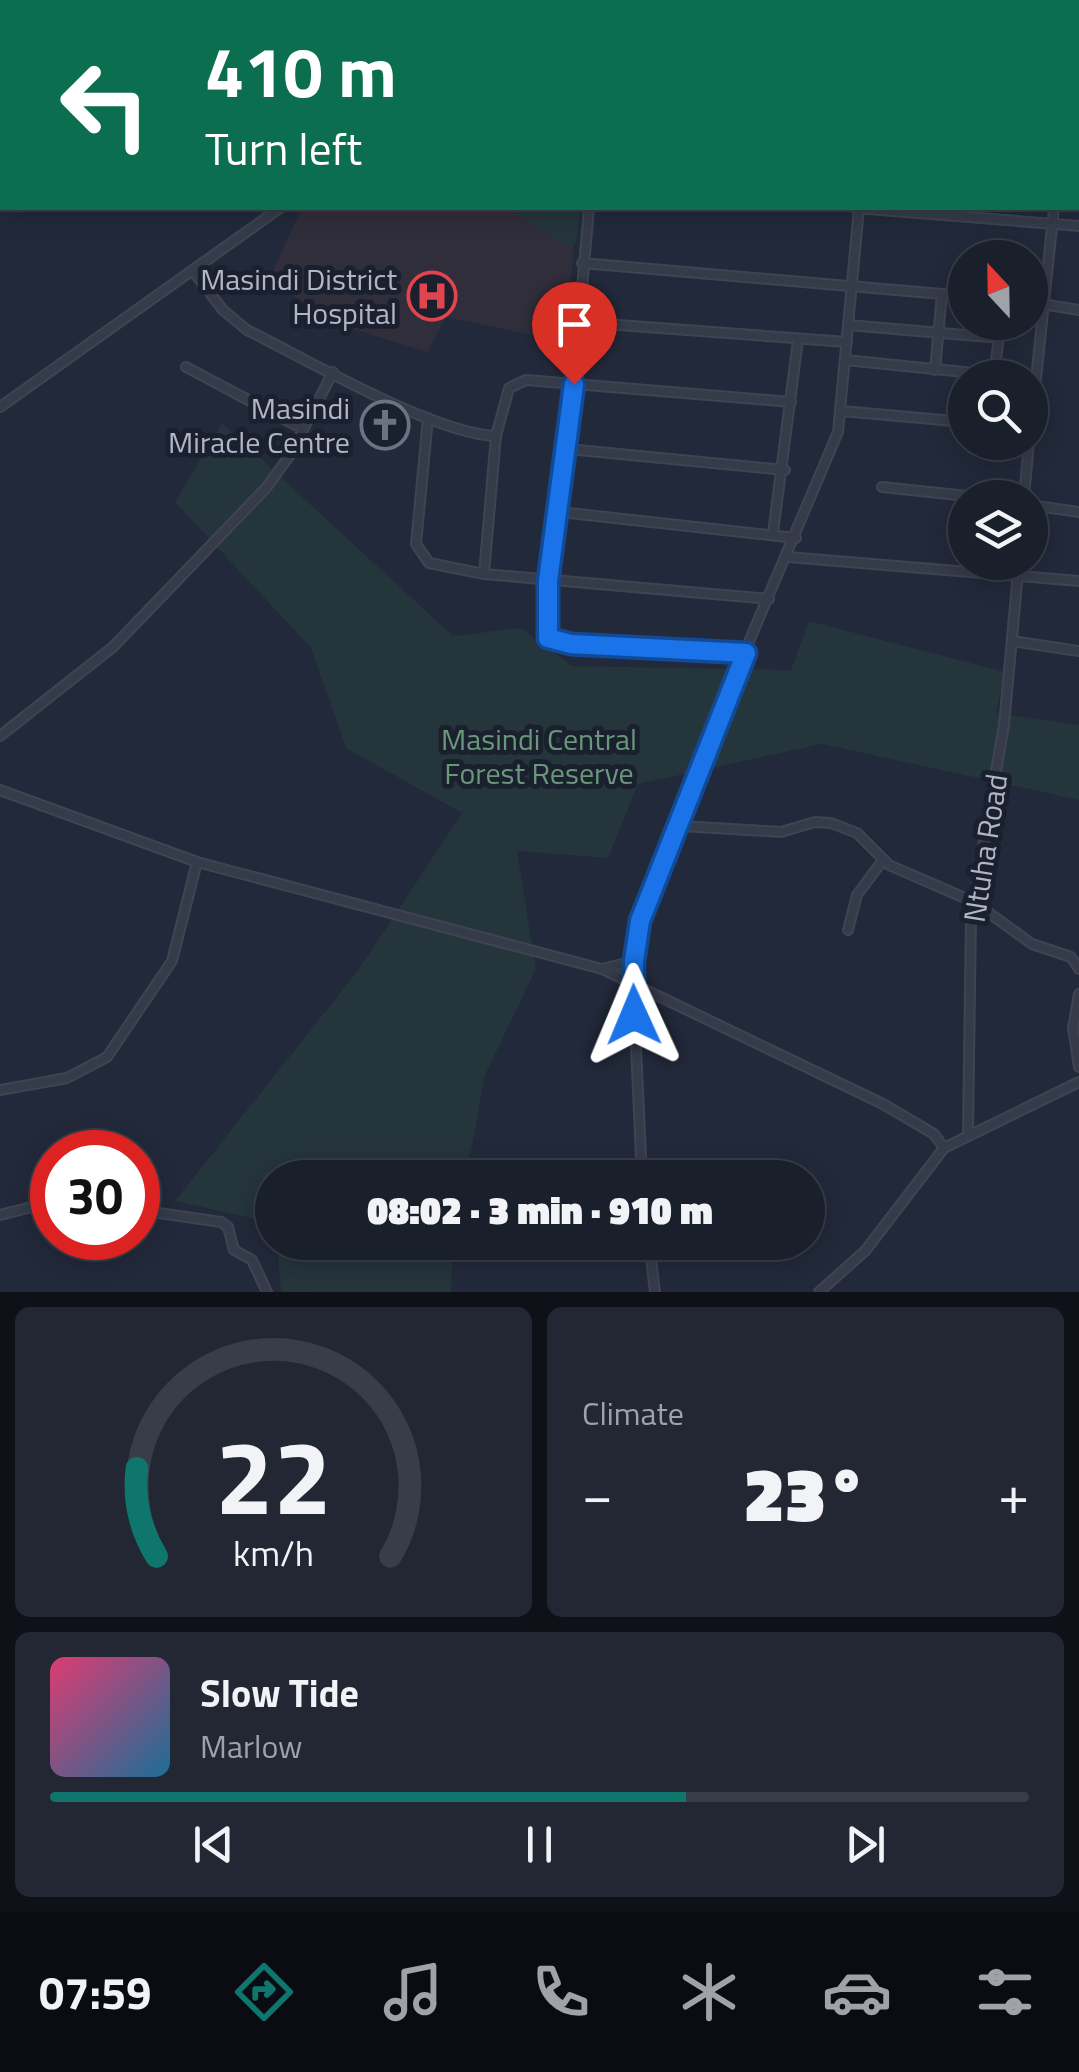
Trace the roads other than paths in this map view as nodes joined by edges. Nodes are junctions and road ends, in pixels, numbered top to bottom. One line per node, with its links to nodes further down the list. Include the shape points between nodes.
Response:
1 (277, 210): 10 (street)
2 (589, 210): 8 (street)
3 (857, 210): 11 (street)
4 (882, 210): 6 (street)
5 (1054, 210): 6 (street)
6 (1053, 224): 7 (street); 9 (street)
7 (1079, 226)
8 (582, 263): 11 (street); 16 (street)
9 (1048, 264)
10 (194, 271): 26 (street, via 222,310 247,330); 29 (street)
11 (851, 286): 12 (street); 17 (street)
12 (942, 294): 13 (street); 18 (street)
13 (948, 295)
14 (1048, 305): 15 (street)
15 (1079, 310)
16 (578, 322): 20 (street); 27 (street)
17 (848, 325): 18 (street); 21 (street)
18 (938, 334): 19 (street); 24 (street)
19 (948, 335)
20 (798, 340): 21 (street); 28 (street)
21 (847, 342): 22 (street)
22 (845, 360): 24 (street); 30 (street)
23 (186, 367): 33 (street)
24 (935, 370): 25 (street)
25 (948, 371)
26 (332, 372): 31 (street); 33 (street)
27 (574, 384): 28 (street); 34 (street, via 517,382); 35 (street)
28 (791, 402): 36 (street)
29 (0, 407)
30 (842, 411): 32 (street); 43 (street)
31 (428, 418): 34 (street); 46 (street, via 416,544 428,563)
32 (948, 420)
33 (303, 429): 55 (street, via 266,488 113,647)
34 (496, 436): 46 (street)
35 (568, 449): 36 (street); 40 (street)
36 (784, 470): 42 (street)
37 (882, 487): 38 (street)
38 (948, 494)
39 (1048, 508): 41 (street)
40 (560, 512): 42 (street); 49 (street)
41 (1079, 512)
42 (774, 533): 43 (street)
43 (796, 538): 44 (street)
44 (788, 558): 45 (street); 51 (street)
45 (948, 569)
46 (484, 574): 49 (street)
47 (1048, 577): 50 (street)
48 (1017, 580): 52 (street, Ntuha Road)
49 (548, 581): 51 (street); 54 (street, via 547,636 571,644)
50 (1079, 581)
51 (769, 599): 54 (street)
52 (1012, 641): 53 (street); 60 (street, Ntuha Road)
53 (1079, 651)
54 (746, 653): 57 (street)
55 (0, 735)
56 (0, 790): 59 (street)
57 (680, 826): 58 (street, via 781,832 824,822 857,833); 62 (street, via 640,921)
58 (883, 860): 60 (street); 61 (street, via 857,895)
59 (197, 862): 63 (street); 69 (street, via 172,961 107,1057 67,1078)
60 (974, 902): 64 (street, via 1032,944 1071,956); 70 (street, Ntuha Road)
61 (848, 930)
62 (634, 961): 63 (street); 65 (street)
63 (602, 969): 65 (street)
64 (1079, 969)
65 (633, 982): 71 (street, via 883,1104 934,1134); 72 (street)
66 (1079, 994): 67 (street, via 1073,1028)
67 (1079, 1067)
68 (1078, 1083): 70 (street)
69 (0, 1090)
70 (968, 1135): 71 (street)
71 (944, 1148): 79 (street, via 865,1251)
72 (641, 1160)
73 (30, 1208): 75 (street)
74 (160, 1213): 77 (street, via 228,1227 232,1247 252,1260)
75 (0, 1215)
76 (651, 1260): 78 (street)
77 (268, 1292)
78 (655, 1292)
79 (819, 1292)

